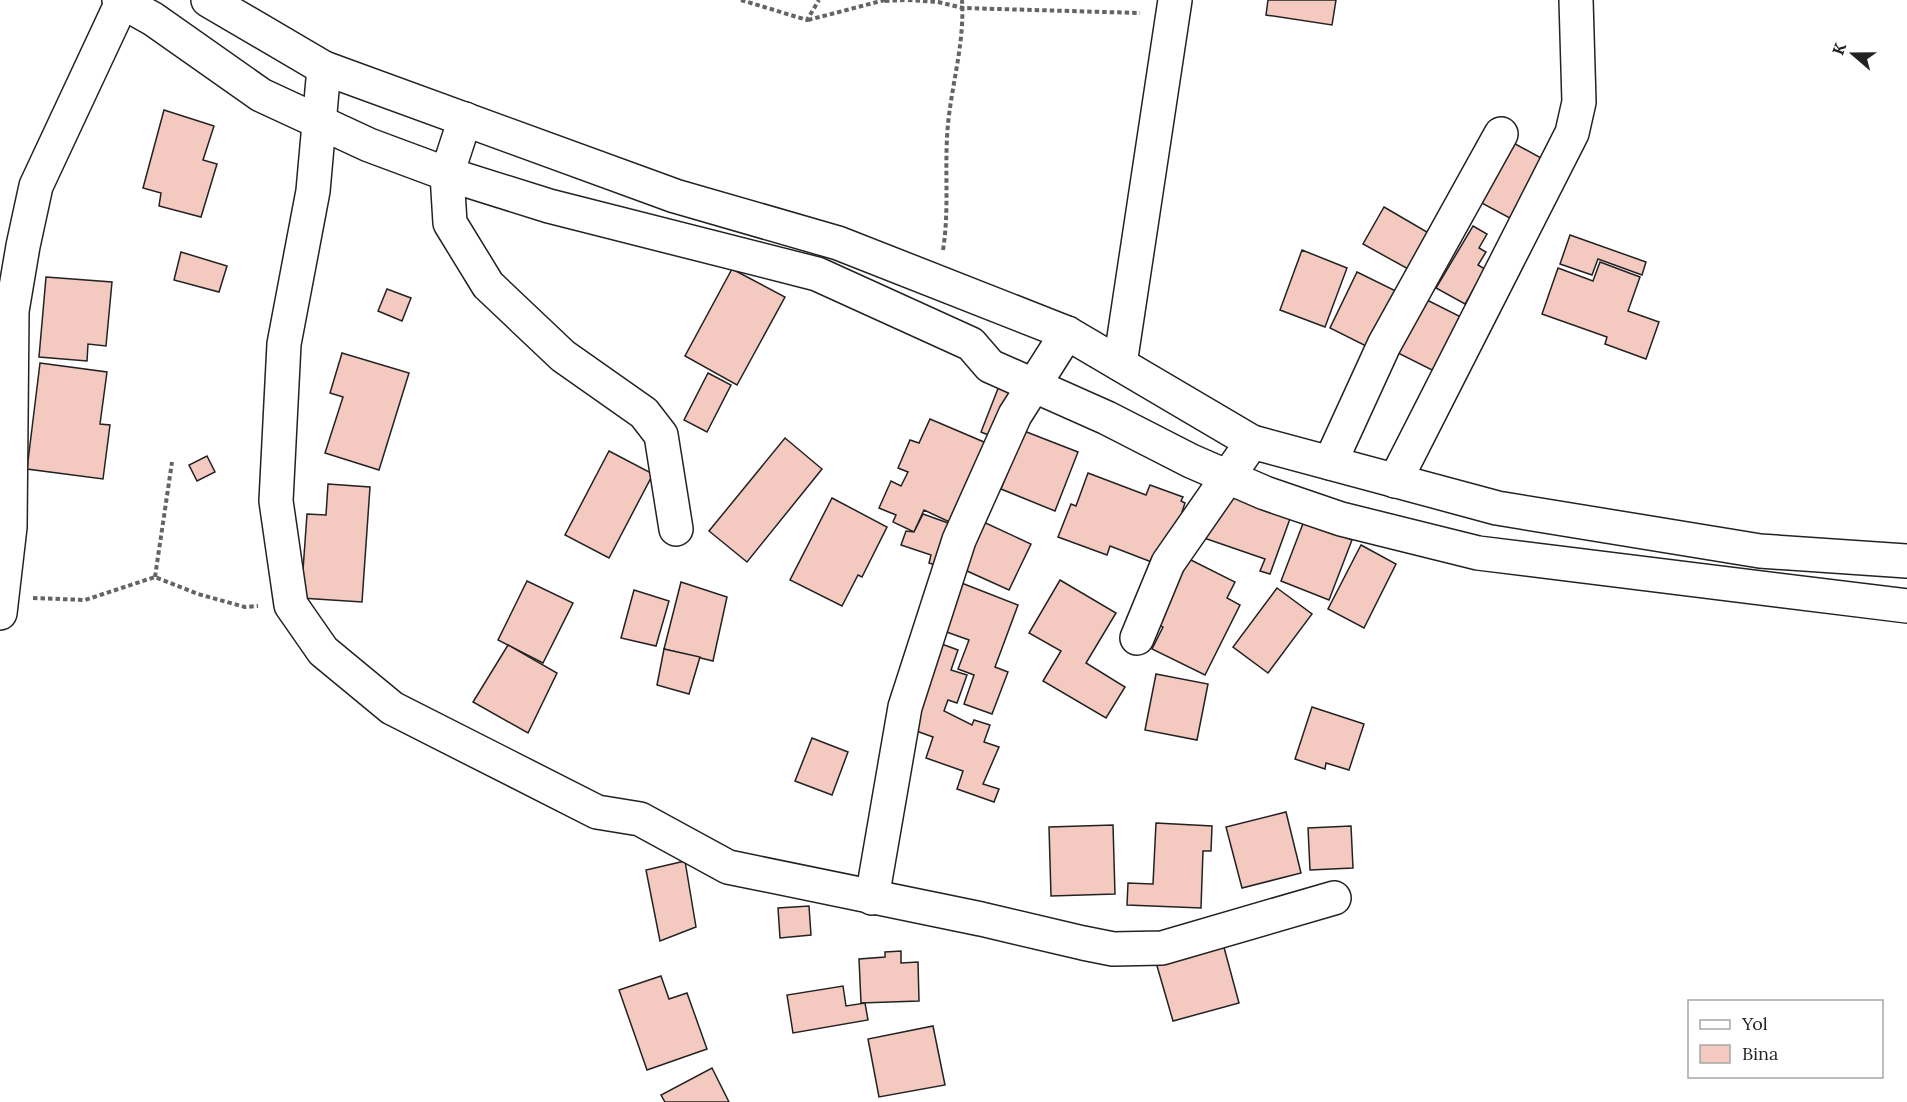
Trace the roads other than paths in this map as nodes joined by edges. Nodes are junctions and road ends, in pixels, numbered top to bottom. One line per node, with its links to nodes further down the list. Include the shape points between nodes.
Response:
1 (208, 0): 5 (street)
2 (1576, 0): 16 (street, via 1579,102 1572,133)
3 (121, 1): 7 (street, via 261,94); 17 (street, via 36,186 12,311)
4 (1174, 7): 11 (street)
5 (324, 68): 6 (street); 7 (street)
6 (465, 119): 9 (street); 10 (street, via 675,196 838,243)
7 (321, 124): 9 (street); 23 (street, via 313,191 284,344 276,501 291,605 323,651 392,708 597,812 640,819 728,867)
8 (1501, 134): 14 (street, via 1384,345)
9 (447, 174): 12 (street, via 549,206 817,274 971,344 990,366); 18 (street, via 450,223 488,285 563,356 644,413 661,435)
10 (1067, 333): 11 (street); 12 (street)
11 (1120, 364): 13 (street)
12 (1033, 385): 15 (street); 23 (street, via 1015,415 959,540 905,707)
13 (1252, 442): 14 (street); 15 (street)
14 (1330, 463): 16 (street)
15 (1228, 477): 21 (street, via 1341,519 1478,553); 22 (street, via 1168,563)
16 (1395, 481): 19 (street, via 1497,508 1749,549)
17 (5, 525): 20 (street)
18 (676, 530)
19 (1907, 561)
20 (1, 605)
21 (1907, 606)
22 (1137, 638)
23 (872, 898): 24 (street, via 1093,945 1137,949 1162,948)
24 (1334, 898)

